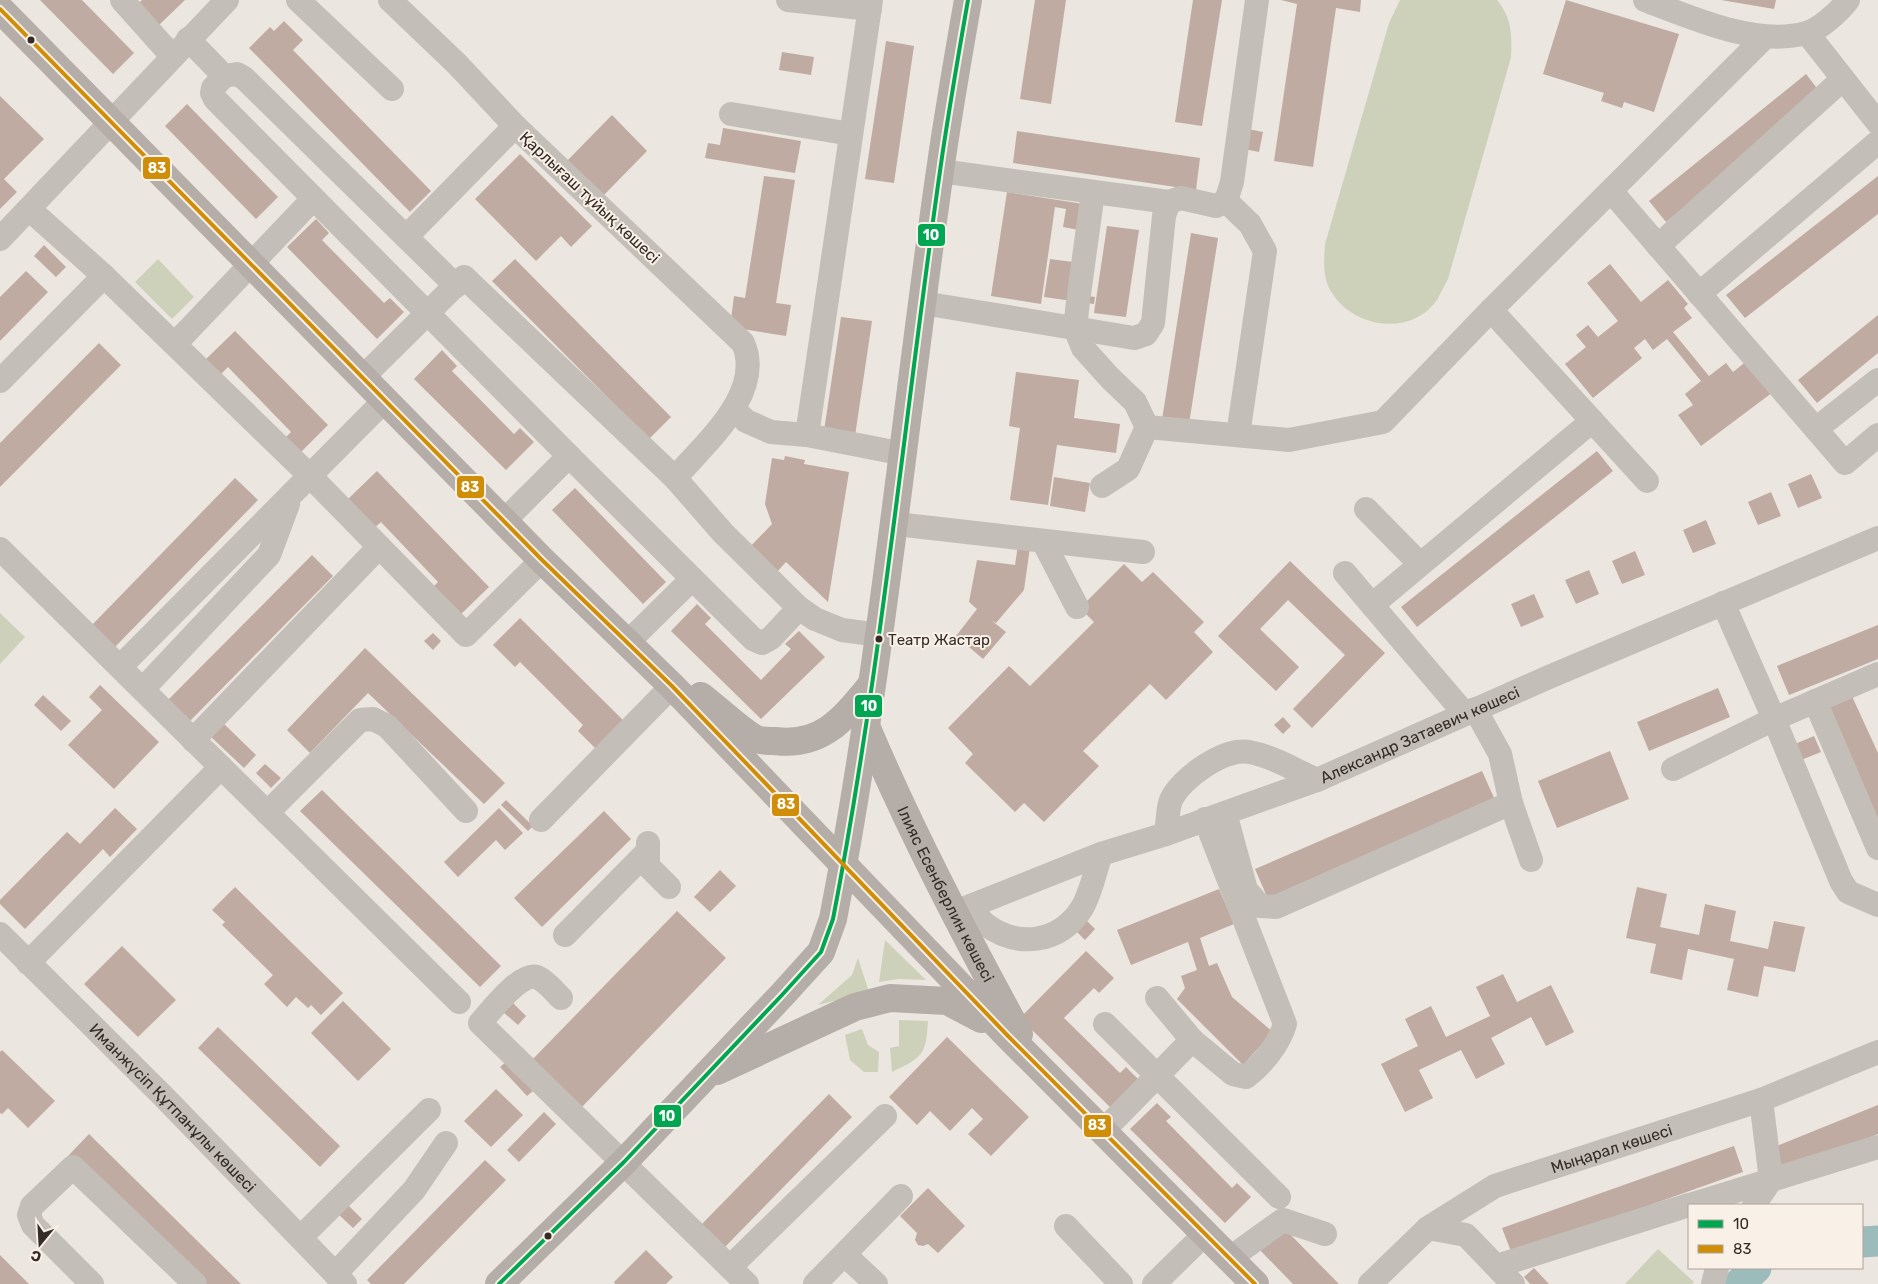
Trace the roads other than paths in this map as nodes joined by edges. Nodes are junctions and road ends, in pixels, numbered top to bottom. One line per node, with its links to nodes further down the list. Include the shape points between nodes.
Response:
1 (122, 0): 14 (street)
2 (227, 0): 14 (street)
3 (298, 0): 17 (street)
4 (390, 0): 21 (street, Қарлығаш тұйық көшесі)
5 (788, 0): 10 (street)
6 (968, 0): 24 (main road)
7 (1257, 0): 28 (street, via 1232,182)
8 (1646, 0): 13 (street, via 1697,20)
9 (1848, 0): 12 (street, via 1839,11)
10 (871, 4): 22 (street)
11 (0, 9): 19 (main road)
12 (1807, 33): 13 (street); 16 (street)
13 (1765, 37): 25 (street)
14 (180, 47): 15 (street); 19 (street)
15 (224, 76): 27 (street, via 213,88 215,99); 31 (street, via 237,74 244,78)
16 (1843, 79): 20 (street); 33 (street)
17 (392, 89)
18 (731, 114): 22 (street)
19 (110, 122): 30 (street); 34 (main road)
20 (1878, 123)
21 (515, 126): 31 (street); 47 (street, Қарлығаш тұйық көшесі, via 743,343 749,374)
22 (852, 134): 51 (street)
23 (1878, 142): 37 (street)
24 (940, 171): 26 (street); 38 (main road)
25 (1611, 191): 33 (street); 39 (street)
26 (1093, 192): 29 (street); 41 (street)
27 (313, 199): 34 (street); 40 (street)
28 (1226, 201): 29 (street, via 1216,206 1181,198); 52 (street, via 1250,224 1265,251)
29 (1169, 202): 41 (street, via 1164,216 1153,323 1146,334 1134,338)
30 (29, 209): 32 (street); 35 (street)
31 (406, 236): 36 (street)
32 (0, 239)
33 (1658, 246): 37 (street)
34 (250, 265): 42 (street); 43 (main road)
35 (104, 276): 42 (street); 45 (street)
36 (456, 286): 40 (street); 57 (street, via 464,278)
37 (1699, 294): 50 (street)
38 (923, 303): 41 (street); 54 (main road)
39 (1491, 310): 48 (street); 52 (street, via 1384,422 1290,440)
40 (427, 314): 43 (street); 55 (street)
41 (1075, 328): 49 (street, via 1083,348 1135,402)
42 (174, 344): 56 (street)
43 (363, 377): 46 (main road)
44 (1878, 380): 50 (street)
45 (0, 381)
46 (386, 399): 56 (street); 62 (main road)
47 (734, 409): 51 (street, via 746,421 771,432); 57 (street, Қарлығаш тұйық көшесі)
48 (1592, 421): 58 (street); 70 (street)
49 (1147, 427): 52 (street); 59 (street, via 1128,469)
50 (1816, 429): 53 (street, via 1845,463)
51 (807, 435): 54 (street)
52 (1238, 435)
53 (1878, 435)
54 (904, 454): 63 (main road)
55 (569, 456): 62 (street); 72 (street)
56 (309, 475): 60 (street); 66 (street)
57 (675, 478): 76 (street, via 723,533)
58 (1647, 481)
59 (1102, 486)
60 (290, 497): 79 (street); 83 (street, via 269,555)
61 (1366, 509): 70 (street)
62 (504, 521): 69 (main road)
63 (896, 524): 65 (street); 77 (main road)
64 (1878, 538): 73 (street, Александр Затаевич көшесі)
65 (1043, 541): 68 (street); 75 (street)
66 (379, 547): 69 (street, via 466,635); 88 (street)
67 (0, 549): 79 (street)
68 (1142, 552)
69 (542, 560): 78 (main road)
70 (1420, 564): 74 (street)
71 (1345, 573): 74 (street)
72 (692, 579): 76 (street, via 753,639 762,643 771,638); 78 (street)
73 (1723, 603): 85 (street, Александр Затаевич көшесі); 86 (street)
74 (1372, 605): 85 (street)
75 (1077, 607)
76 (799, 608): 77 (street, via 815,619 842,630)
77 (880, 635): 81 (main road)
78 (632, 646): 81 (main road, via 756,739 793,743 815,739 848,714); 82 (main road)
79 (120, 667): 83 (street)
80 (1878, 674): 84 (street)
81 (873, 683): 87 (main road)
82 (672, 686): 96 (street); 101 (main road)
83 (143, 690): 88 (street)
84 (1815, 702): 86 (street); 98 (street)
85 (1470, 711): 91 (street, Александр Затаевич көшесі); 92 (street, via 1500,754)
86 (1774, 719): 90 (street); 103 (street, via 1841,881 1848,892)
87 (866, 726): 101 (main road); 104 (main road, Ілияс Есенберлин көшесі, via 908,823)
88 (194, 740): 89 (street)
89 (221, 768): 94 (street); 107 (street)
90 (1673, 769)
91 (1317, 780): 95 (street, Александр Затаевич көшесі); 97 (street, via 1261,755 1247,751 1232,754 1191,774 1172,799)
92 (1511, 803): 95 (street, via 1276,907 1260,906 1246,890); 100 (street)
93 (466, 811): 94 (street, via 388,726 373,719 360,720)
94 (267, 813): 110 (street)
95 (1215, 816): 97 (street, Александр Затаевич көшесі); 113 (street, via 1286,1024 1282,1035 1258,1068 1246,1077 1232,1074)
96 (541, 820)
97 (1166, 834): 99 (street, Александр Затаевич көшесі)
98 (1878, 848)
99 (1101, 854): 104 (street, Александр Затаевич көшесі); 104 (street, via 1083,907 1069,926 1042,938 1025,941 1006,935)
100 (1531, 860)
101 (844, 865): 112 (main road); 117 (main road, via 833,919 821,952)
102 (669, 887): 106 (street, via 648,866 648,847)
103 (1878, 905)
104 (962, 910): 115 (main road, Ілияс Есенберлин көшесі)
105 (0, 934): 107 (street, Иманжүсіп Құтпанұлы көшесі)
106 (565, 934)
107 (28, 962): 135 (street, Иманжүсіп Құтпанұлы көшесі)
108 (561, 998): 124 (street, via 546,983 530,976 512,988 480,1023)
109 (1157, 998): 113 (street)
110 (458, 1002)
111 (1105, 1024): 116 (street)
112 (1008, 1036): 115 (main road); 117 (main road, via 947,1001 890,998 854,1007)
113 (1192, 1040): 116 (street)
114 (1878, 1052): 118 (street, Мыңарал көшесі)
115 (1032, 1059): 121 (main road)
116 (1157, 1076): 121 (street); 127 (street)
117 (704, 1077): 124 (main road)
118 (1761, 1100): 125 (street); 132 (street, Мыңарал көшесі, via 1495,1186)
119 (429, 1110): 135 (street)
120 (885, 1116): 139 (street)
121 (1104, 1130): 133 (main road)
122 (446, 1143): 141 (street, via 414,1190)
123 (1878, 1147): 125 (street)
124 (624, 1162): 139 (street); 144 (main road)
125 (1771, 1180): 128 (street); 129 (street)
126 (901, 1196): 136 (street)
127 (1279, 1197)
128 (1693, 1204)
129 (1755, 1204)
130 (1688, 1206): 138 (street)
131 (1066, 1226): 148 (street)
132 (1428, 1228): 138 (street, via 1466,1235); 151 (street, Мыңарал көшесі)
133 (1206, 1233): 137 (main road); 149 (street)
134 (1325, 1234): 137 (street, via 1283,1220)
135 (301, 1237): 141 (street, Иманжүсіп Құтпанұлы көшесі)
136 (845, 1255): 146 (street); 147 (street)
137 (1230, 1258): 150 (main road)
138 (1497, 1266): 152 (street)
139 (730, 1267): 145 (street)
140 (1717, 1269): 153 (street)
141 (340, 1279)
142 (92, 1284): 143 (street, via 33,1225 28,1216 32,1206 73,1167)
143 (195, 1284)
144 (499, 1284)
145 (747, 1284)
146 (815, 1284)
147 (876, 1284)
148 (1121, 1284)
149 (1154, 1284)
150 (1255, 1284)
151 (1370, 1284)
152 (1513, 1284)
153 (1713, 1284)

